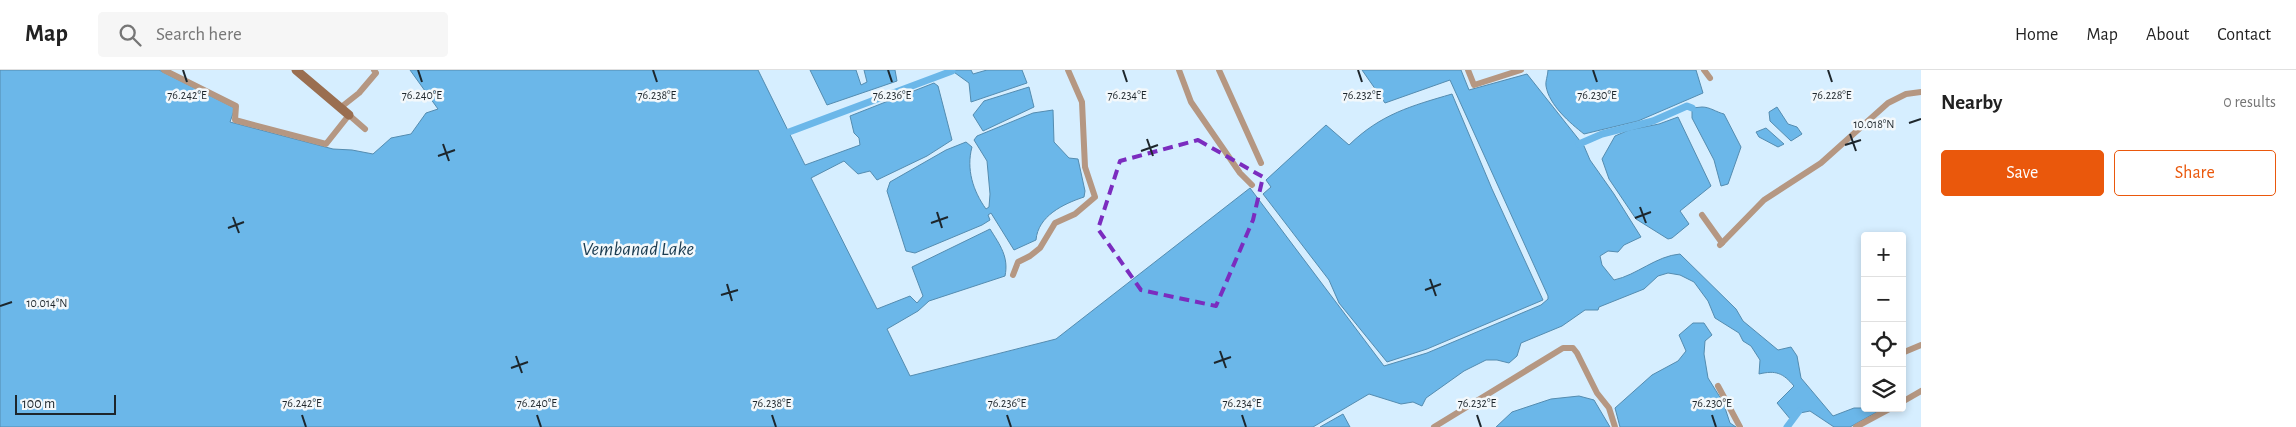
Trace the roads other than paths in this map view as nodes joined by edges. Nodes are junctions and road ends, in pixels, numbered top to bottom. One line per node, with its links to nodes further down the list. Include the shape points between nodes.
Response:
1 (164, 70): 13 (street, via 236,106 235,120 326,144)
2 (296, 70): 12 (main road)
3 (374, 70): 12 (street, via 376,74 359,93)
4 (1068, 70): 18 (street, via 1082,102 1085,167 1095,196 1075,214 1056,223 1040,248 1018,262)
5 (1179, 70): 16 (street, via 1191,102 1240,174)
6 (1219, 70): 15 (street)
7 (1468, 70): 8 (street, via 1474,85)
8 (1521, 70)
9 (1704, 70): 10 (street)
10 (1710, 78)
11 (1921, 92): 17 (street, via 1906,94 1888,103 1820,163 1764,200 1721,244)
12 (340, 108): 13 (main road)
13 (349, 115): 14 (street)
14 (365, 129)
15 (1261, 163)
16 (1252, 185)
17 (1702, 215)
18 (1013, 275)
19 (1921, 345): 20 (street)
20 (1906, 351)
21 (1718, 386): 27 (street)
22 (1921, 391): 23 (street)
23 (1906, 400)
24 (1884, 412): 28 (street)
25 (1434, 427): 26 (street, via 1563,348 1572,348 1609,408)
26 (1615, 427)
27 (1740, 427)
28 (1856, 427)

